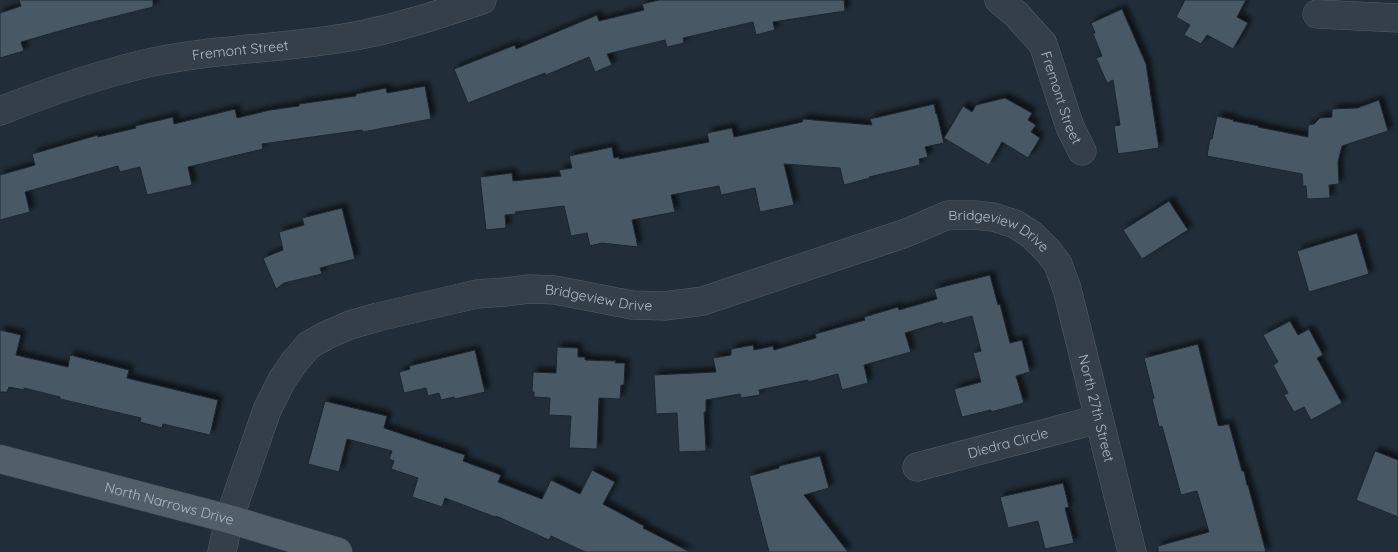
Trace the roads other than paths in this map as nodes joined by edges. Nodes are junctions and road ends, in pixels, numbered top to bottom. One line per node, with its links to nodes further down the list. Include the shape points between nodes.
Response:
1 (482, 0): 5 (street, Fremont Street, via 412,24 354,37 149,63 102,75)
2 (999, 0): 6 (street, Fremont Street, via 1043,44 1070,127)
3 (1317, 14): 4 (street)
4 (1398, 18)
5 (0, 110)
6 (1082, 151)
7 (1058, 264): 8 (street, North 27th Street); 11 (street, Bridgeview Drive, via 1032,234 1015,224 993,217 948,215 906,233 703,301 665,306 632,305 555,290 530,289 477,294 350,325 309,344 282,380)
8 (1099, 419): 10 (street, Diedra Circle); 14 (street, North 27th Street)
9 (0, 459): 11 (main road, North Narrows Drive)
10 (917, 467)
11 (228, 519): 12 (street, Bridgeview Drive); 13 (main road, North Narrows Drive)
12 (222, 552)
13 (338, 552)
14 (1132, 552)

